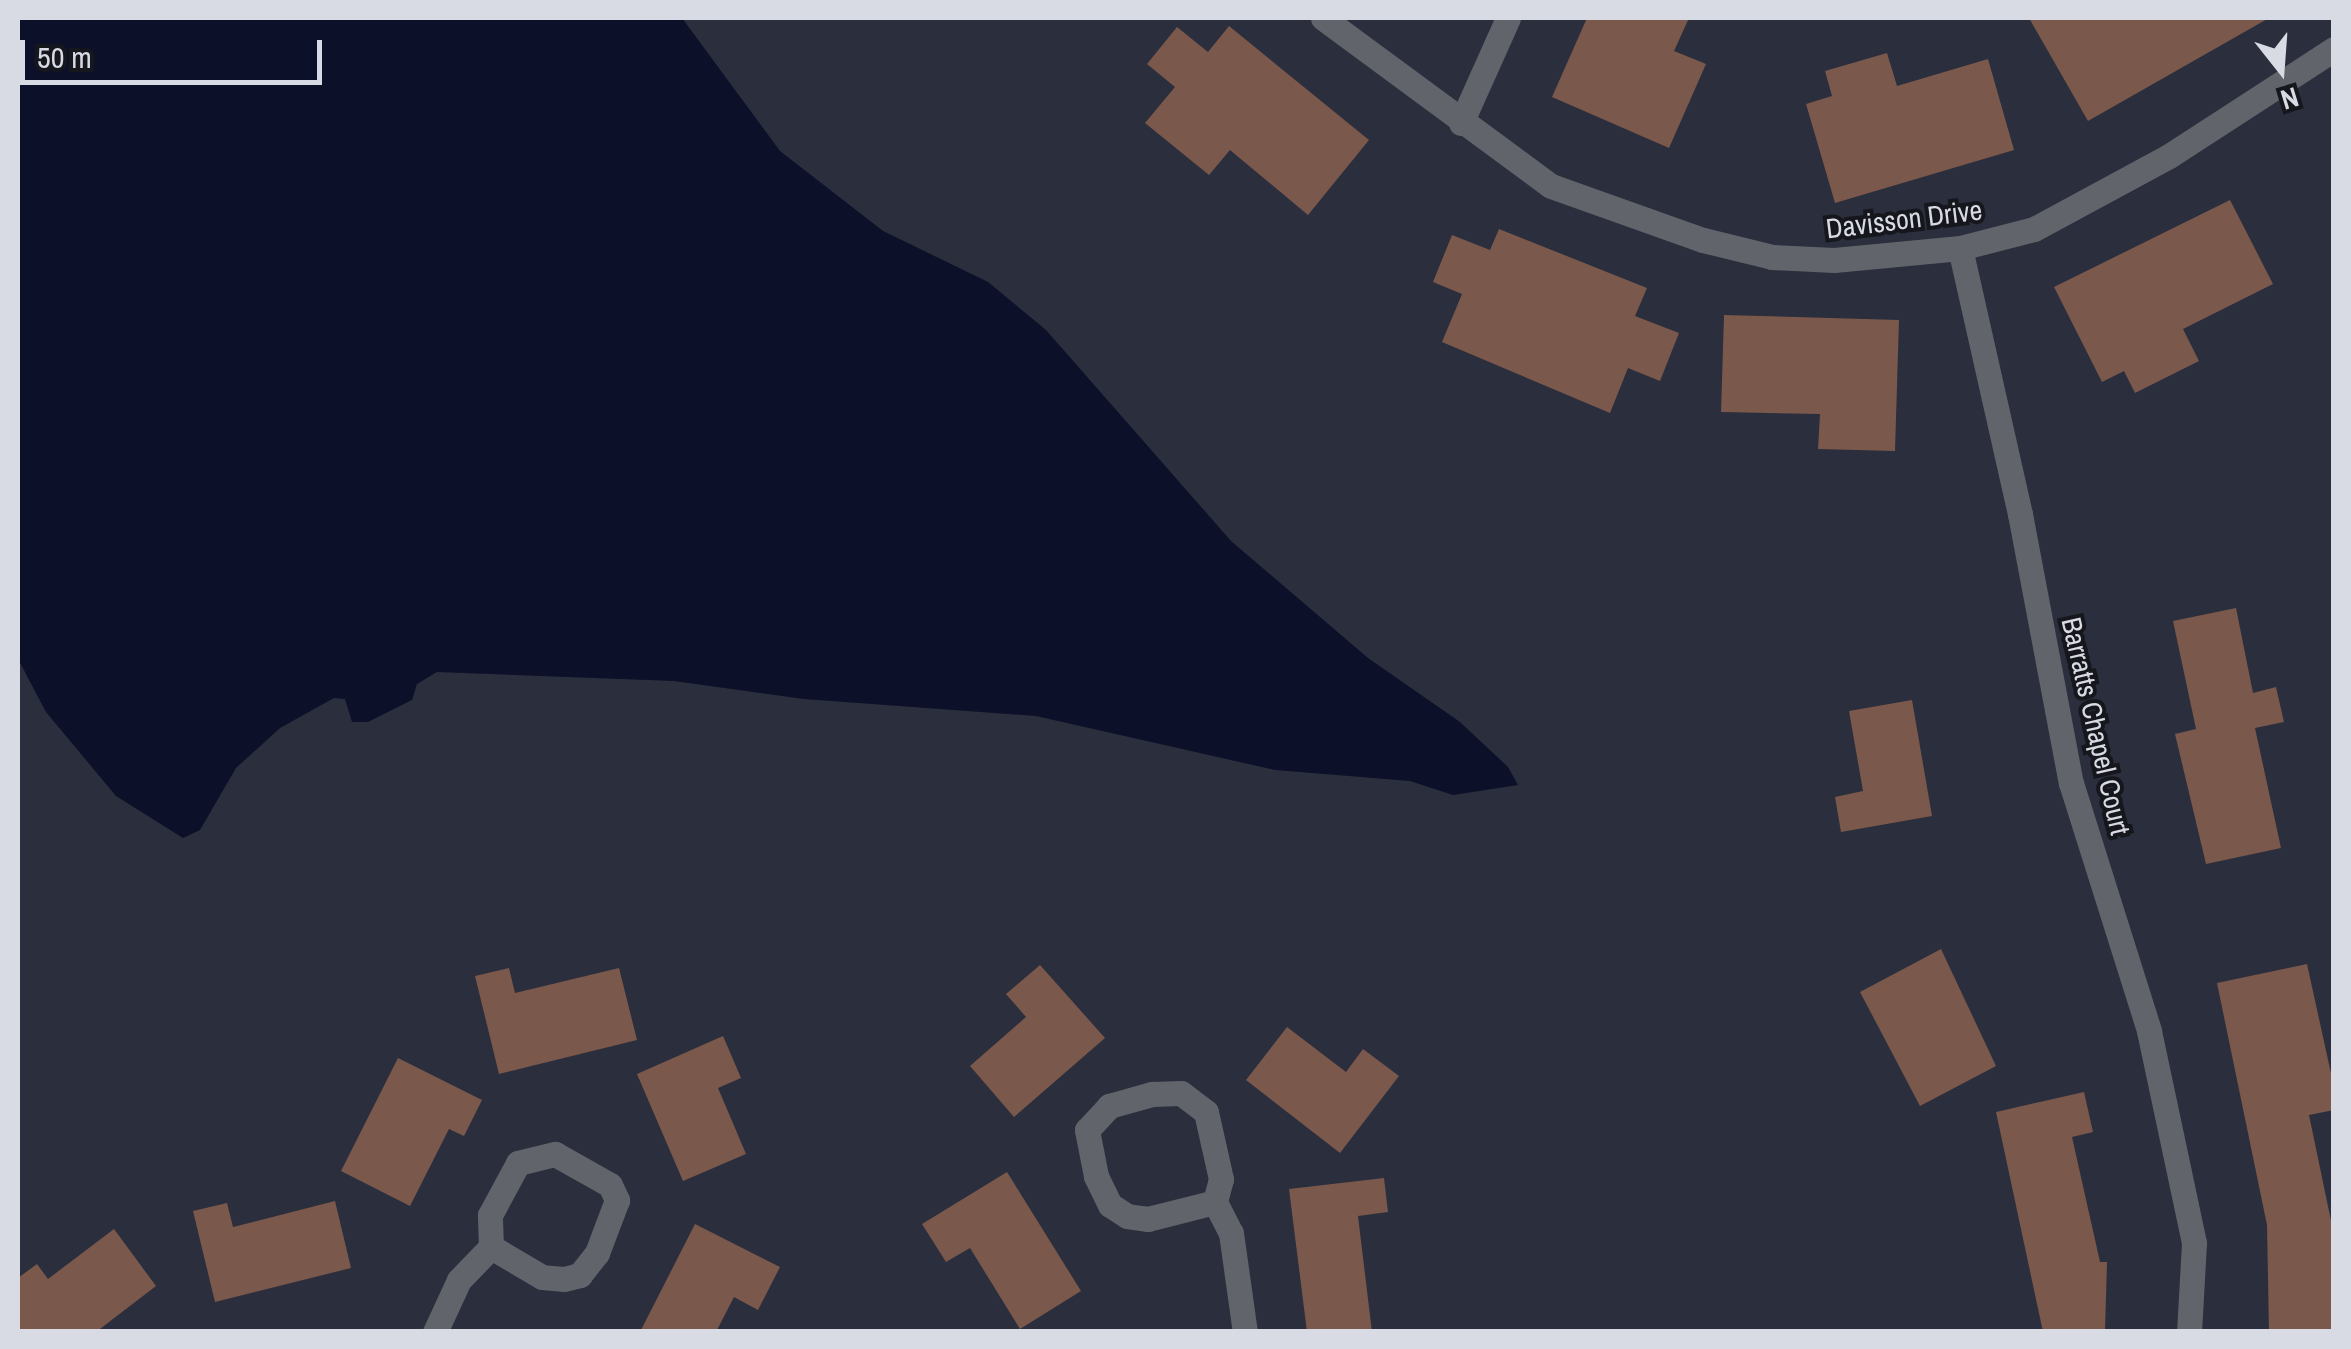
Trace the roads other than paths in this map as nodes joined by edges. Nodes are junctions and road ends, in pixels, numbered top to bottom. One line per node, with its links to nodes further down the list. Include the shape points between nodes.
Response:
1 (1323, 18): 4 (street, Davisson Drive)
2 (1508, 18): 4 (street)
3 (2334, 49): 5 (street, Davisson Drive, via 2169,156 2034,229)
4 (1460, 123): 5 (street, Davisson Drive, via 1551,186 1619,216 1720,244 1772,257 1834,260)
5 (1960, 248): 10 (street, Barratts Chapel Court, via 2072,783 2149,1031 2194,1243)
6 (1216, 1202): 6 (street, via 1148,1219 1127,1216 1103,1190 1087,1130 1109,1106 1181,1092 1206,1112 1220,1179); 9 (street, via 1231,1233)
7 (491, 1248): 7 (street, via 490,1215 518,1162 537,1155 574,1163 610,1185 617,1200 610,1230 580,1275 542,1277); 8 (street, via 458,1280)
8 (435, 1332)
9 (1246, 1332)
10 (2189, 1332)

